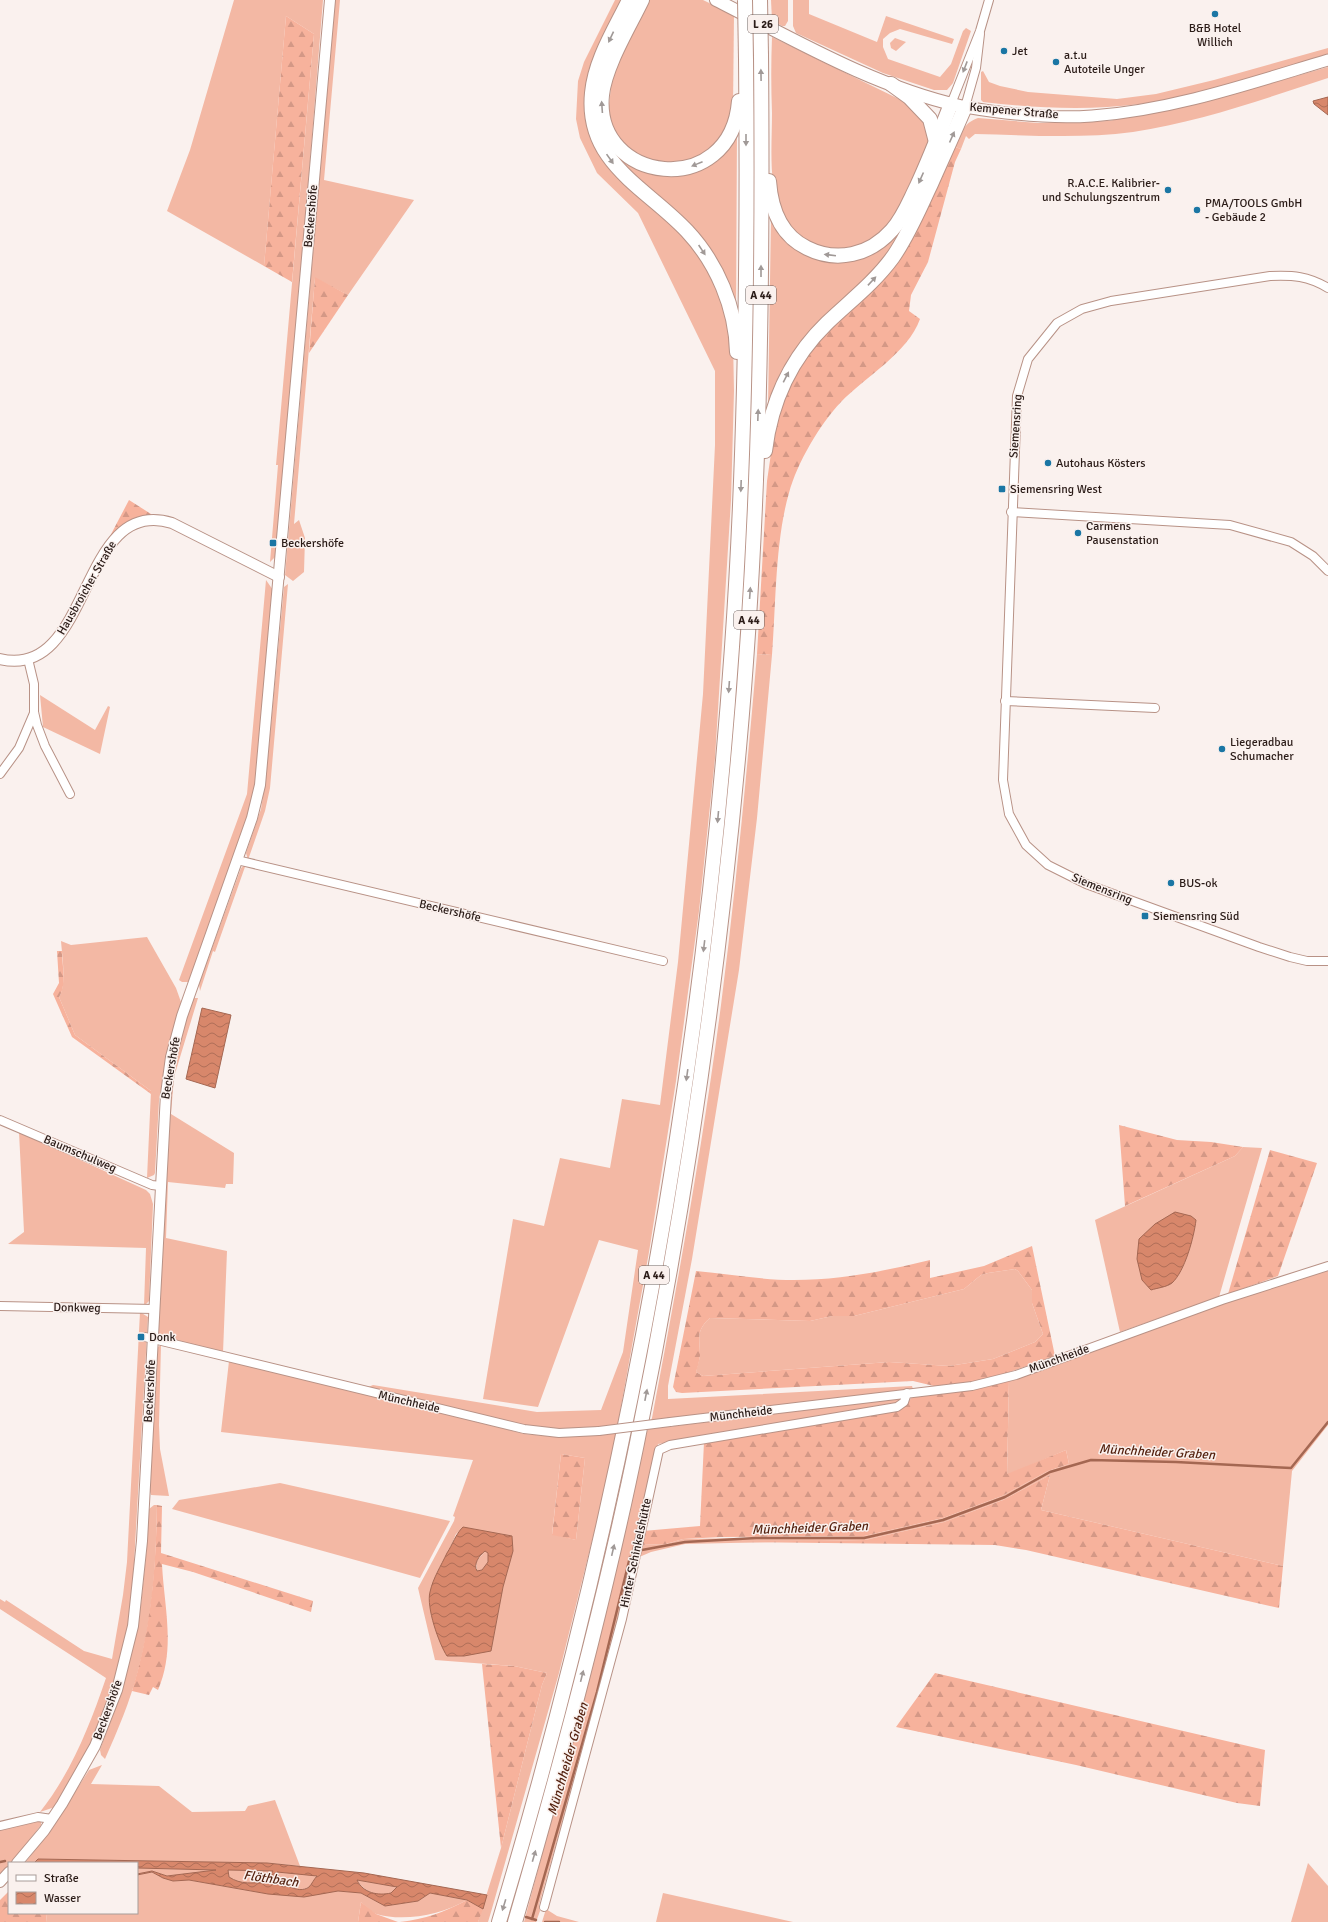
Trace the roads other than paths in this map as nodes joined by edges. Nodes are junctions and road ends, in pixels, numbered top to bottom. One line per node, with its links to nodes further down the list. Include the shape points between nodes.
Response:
1 (330, 0): 20 (street, Beckershöfe)
2 (632, 0): 8 (highway, one-way to 2, via 736,120 727,138 712,157 679,170 662,170 644,165 618,147 608,133 602,111 602,97 610,67); 16 (highway, one-way to 16, via 602,56 594,80 592,104 595,128 614,165 687,231 718,277 730,308 736,335 736,417)
3 (716, 0): 10 (main road, Kempener Straße / L 26, via 835,60)
4 (745, 0): 8 (highway, A 44, bridge)
5 (760, 0): 11 (highway, A 44, one-way to 5, bridge)
6 (989, 0): 7 (street)
7 (980, 31): 12 (street, one-way to 12); 13 (street, via 976,68)
8 (746, 59): 16 (highway, A 44, one-way to 16, via 746,264)
9 (1328, 60): 13 (main road, Kempener Straße / L 26, via 1215,94 1152,108 1094,116 1029,115)
10 (891, 84): 12 (main road, Kempener Straße / L 26); 14 (highway, via 909,97 930,119)
11 (761, 95): 14 (highway, one-way to 11, via 906,208 889,234 862,252 845,256 825,255 793,240 774,213 770,186 768,121); 17 (highway, A 44, one-way to 11)
12 (951, 104): 13 (main road, Kempener Straße / L 26); 14 (highway)
13 (965, 107): 17 (highway, one-way to 13, via 762,477 771,415 786,376 817,333 870,285 899,247 912,225)
14 (936, 142)
15 (1328, 288): 18 (street, Siemensring, via 1314,280 1288,275 1270,276 1111,301 1082,309 1056,323 1028,359 1017,396)
16 (742, 447): 44 (highway, A 44, one-way to 44, via 732,648 715,851 698,993 674,1156 645,1325 600,1542 559,1708)
17 (756, 496): 45 (highway, A 44, one-way to 17, via 583,1676 626,1495 658,1338 686,1175 713,995 733,815)
18 (1011, 512): 19 (street, via 1230,525 1291,542 1313,556); 23 (street, Siemensring)
19 (1328, 571)
20 (279, 577): 22 (street, Hausbroicher Straße, via 174,524 157,521 138,523 123,532 110,545 56,640 42,653); 28 (street, Beckershöfe, via 260,785 256,808)
21 (0, 659): 22 (street, Hausbroicher Straße)
22 (28, 659): 25 (street, via 35,688)
23 (1005, 701): 24 (street); 30 (street, Siemensring, via 1002,780 1008,814 1026,845 1048,866 1086,884 1290,958)
24 (1155, 708)
25 (34, 712): 26 (street, via 20,745); 27 (street, via 45,746)
26 (0, 774)
27 (70, 794)
28 (238, 860): 29 (street, Beckershöfe); 32 (street, Beckershöfe, via 183,1011 175,1042 166,1094)
29 (663, 961)
30 (1328, 961)
31 (0, 1120): 32 (street, Baumschulweg, via 152,1186)
32 (160, 1186): 35 (street, Beckershöfe)
33 (1328, 1266): 37 (street, Münchheide, via 1222,1300 1016,1375 972,1386)
34 (0, 1306): 35 (street, Donkweg)
35 (154, 1309): 36 (street, Beckershöfe)
36 (148, 1338): 37 (street, Münchheide, bridge, via 524,1429 558,1433 599,1431); 38 (street, Beckershöfe, via 142,1541 129,1646 114,1700 100,1736 79,1778)
37 (907, 1393): 43 (street, Hinter Schinkelshütte, via 902,1404 894,1407 670,1445 660,1450 622,1619)
38 (52, 1819): 39 (street, via 38,1817); 40 (street, Beckershöfe)
39 (0, 1826)
40 (18, 1862)
41 (8, 1873): 42 (street)
42 (0, 1882)
43 (544, 1907)
44 (499, 1922)
45 (515, 1922)

